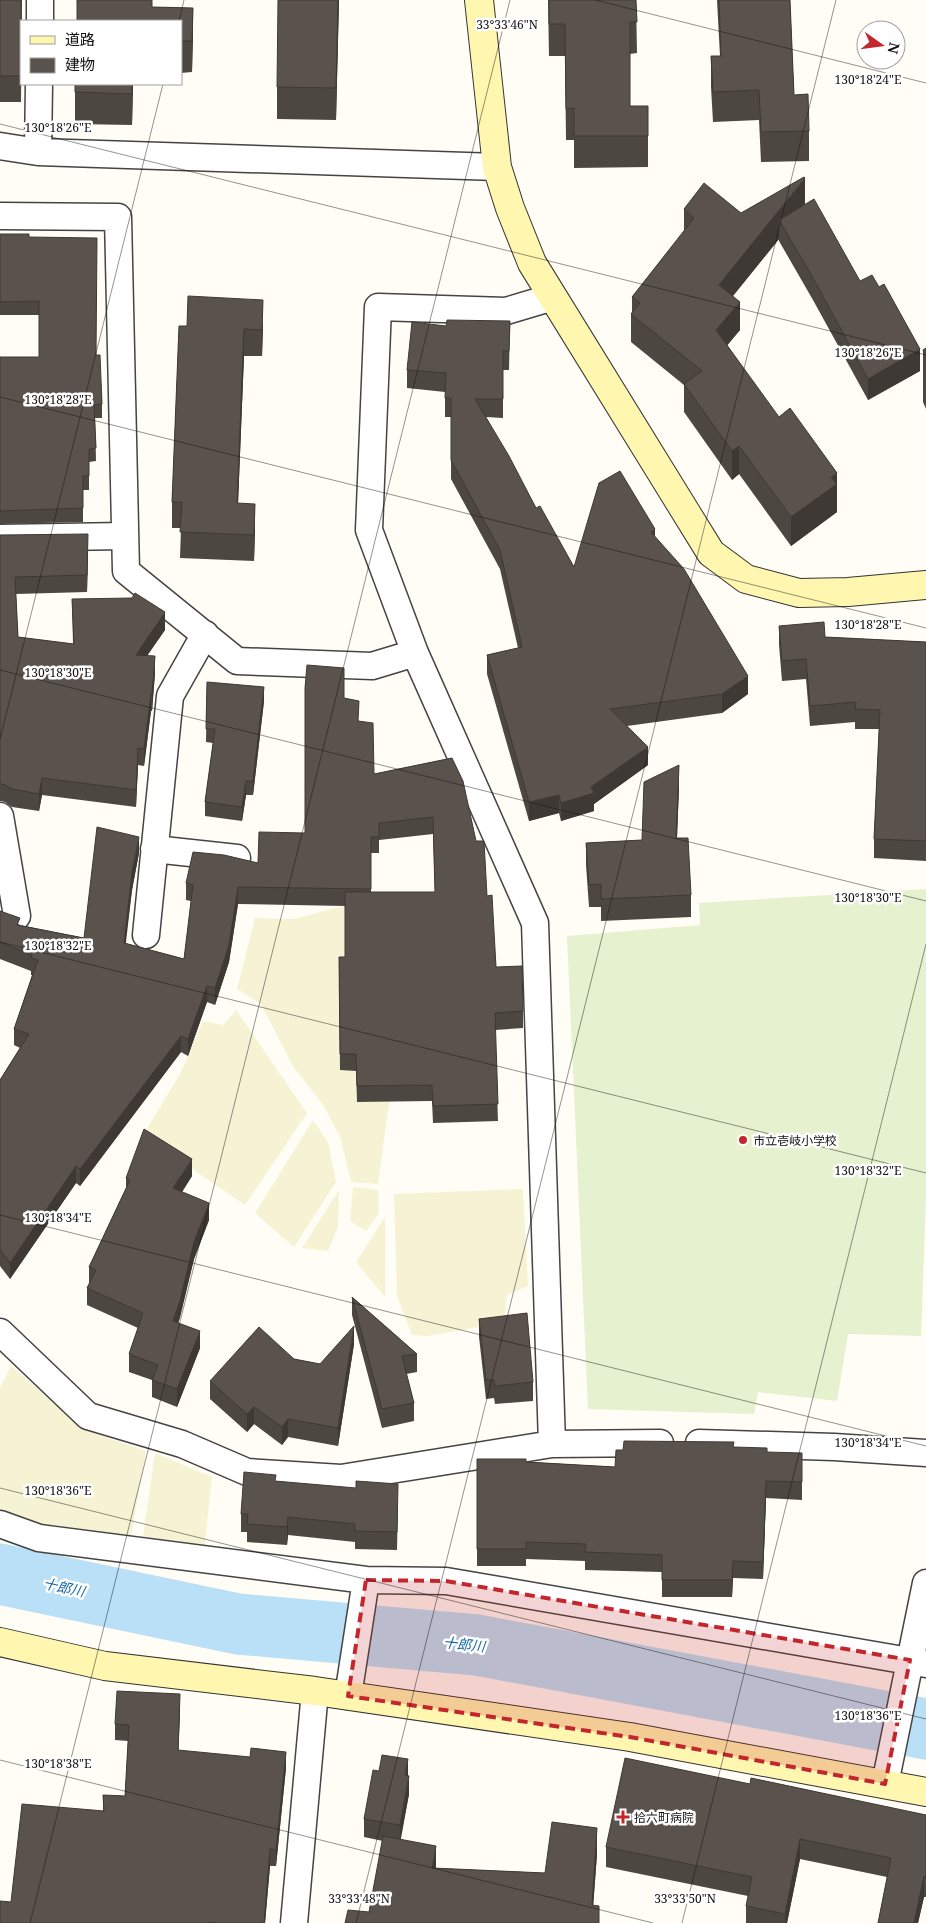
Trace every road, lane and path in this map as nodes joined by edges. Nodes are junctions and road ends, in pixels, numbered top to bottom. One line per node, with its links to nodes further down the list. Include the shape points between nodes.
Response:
1 (40, 0): 3 (street)
2 (479, 0): 7 (street)
3 (40, 20)
4 (39, 85): 6 (street)
5 (0, 146): 6 (street)
6 (38, 152): 7 (street)
7 (496, 167): 9 (street, via 532,263)
8 (0, 216): 10 (street, via 118,217)
9 (553, 297): 12 (street, via 712,553 746,579 799,593); 14 (street, via 506,311 378,307 369,530)
10 (124, 536): 11 (street); 13 (street, via 126,571)
11 (0, 538)
12 (926, 585)
13 (205, 634): 14 (street, via 238,660 372,666); 16 (street, via 170,696)
14 (415, 653): 21 (street, via 535,923)
15 (0, 816): 18 (street)
16 (154, 849): 17 (street); 19 (street)
17 (237, 858)
18 (17, 916)
19 (146, 935)
20 (0, 1332): 21 (street, via 88,1416 182,1444 247,1472 341,1478)
21 (552, 1444): 22 (street, via 690,1443)
22 (926, 1453)
23 (0, 1524): 24 (street, via 39,1538)
24 (366, 1580): 27 (street, via 446,1581); 29 (street)
25 (926, 1583): 27 (street)
26 (0, 1642): 28 (street, via 104,1666)
27 (914, 1664): 30 (street)
28 (315, 1691): 29 (street); 32 (street)
29 (348, 1696): 30 (street)
30 (887, 1776): 31 (street)
31 (926, 1792)
32 (294, 1923)

